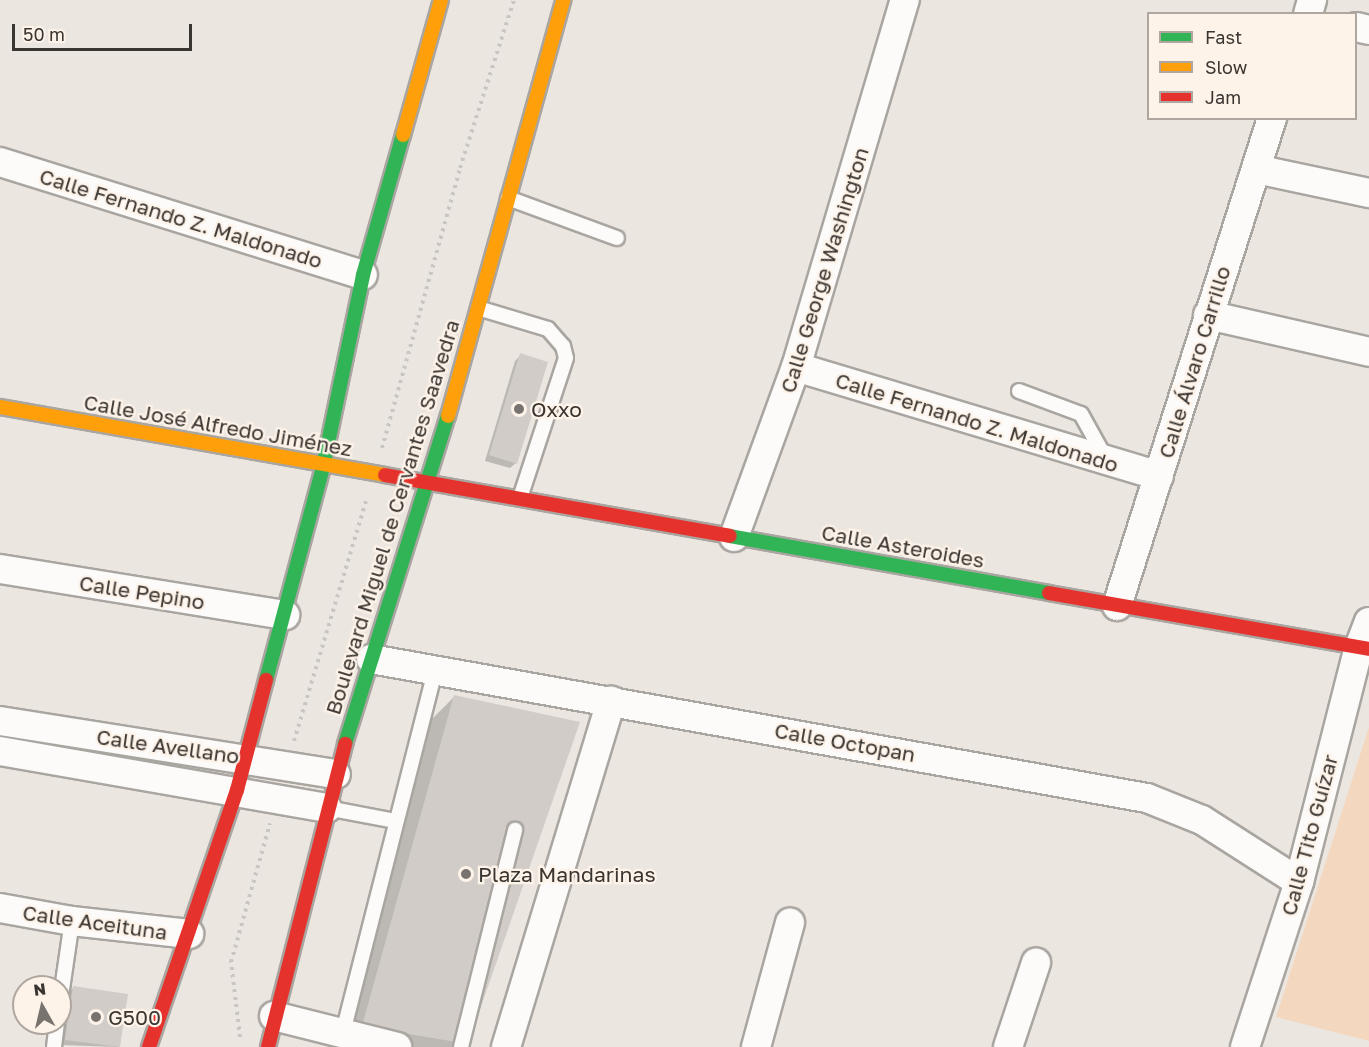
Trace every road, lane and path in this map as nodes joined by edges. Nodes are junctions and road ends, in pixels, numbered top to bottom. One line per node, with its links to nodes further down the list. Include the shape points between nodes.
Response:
1 (441, 0): 11 (main road)
2 (514, 0): 20 (path, via 460,168)
3 (563, 0): 9 (main road, Boulevard Miguel de Cervantes Saavedra)
4 (905, 0): 15 (street, Calle George Washington)
5 (1271, 120): 7 (street, Calle Álvaro Carrillo)
6 (0, 162): 11 (street, Calle Fernando Z. Maldonado)
7 (1256, 169): 8 (street); 13 (street, Calle Álvaro Carrillo)
8 (1369, 193)
9 (508, 198): 10 (lane); 12 (main road, Boulevard Miguel de Cervantes Saavedra)
10 (617, 238)
11 (363, 275): 19 (main road)
12 (477, 308): 22 (main road, Boulevard Miguel de Cervantes Saavedra); 23 (lane, via 548,329 563,346 566,358)
13 (1208, 315): 14 (street); 21 (street, Calle Álvaro Carrillo)
14 (1369, 352)
15 (796, 367): 18 (street, Calle Fernando Z. Maldonado); 24 (street, Calle George Washington)
16 (1019, 391): 18 (lane, via 1081,414)
17 (0, 407): 19 (main road, Calle José Alfredo Jiménez)
18 (1107, 460): 21 (street, Calle Fernando Z. Maldonado)
19 (323, 467): 20 (main road, Calle José Alfredo Jiménez); 27 (main road)
20 (375, 474): 22 (main road, Calle José Alfredo Jiménez); 36 (path)
21 (1159, 476): 26 (street, Calle Álvaro Carrillo)
22 (429, 483): 23 (main road, Calle Asteroides); 30 (main road, Boulevard Miguel de Cervantes Saavedra)
23 (520, 498): 24 (main road, Calle Asteroides)
24 (734, 537): 26 (main road, Calle Asteroides)
25 (0, 569): 27 (street, Calle Pepino)
26 (1117, 606): 29 (main road, Calle Asteroides)
27 (285, 615): 35 (main road)
28 (1369, 622): 29 (street, Calle Tito Guízar)
29 (1363, 650): 43 (street, Calle Tito Guízar)
30 (371, 659): 31 (street, Calle Octopan); 37 (main road, Boulevard Miguel de Cervantes Saavedra)
31 (436, 668): 32 (street, Calle Octopan); 41 (lane)
32 (611, 701): 43 (street, Calle Octopan, via 1147,798 1202,820); 57 (street)
33 (0, 721): 35 (street, Calle Avellano)
34 (0, 751): 38 (street, Calle Avellano)
35 (246, 757): 36 (street, Calle Avellano); 38 (main road)
36 (287, 765): 37 (street, Calle Avellano)
37 (336, 774): 40 (main road, Boulevard Miguel de Cervantes Saavedra)
38 (237, 790): 39 (street, Calle Avellano); 47 (main road)
39 (277, 798): 40 (street, Calle Avellano); 53 (path, via 231,962)
40 (327, 808): 41 (lane); 50 (main road, Boulevard Miguel de Cervantes Saavedra)
41 (395, 821): 51 (lane)
42 (515, 830): 56 (lane)
43 (1299, 882): 60 (street, Calle Tito Guízar)
44 (0, 908): 45 (street, Calle Aceituna)
45 (72, 921): 47 (street, Calle Aceituna); 49 (lane)
46 (790, 923): 58 (street)
47 (189, 934): 52 (main road)
48 (1036, 963): 59 (street)
49 (64, 975)
50 (274, 1016): 51 (street); 54 (main road, Boulevard Miguel de Cervantes Saavedra)
51 (340, 1041): 55 (street)
52 (149, 1047)
53 (241, 1047)
54 (268, 1047)
55 (397, 1047)
56 (460, 1047)
57 (506, 1047)
58 (756, 1047)
59 (1008, 1047)
60 (1245, 1047)

